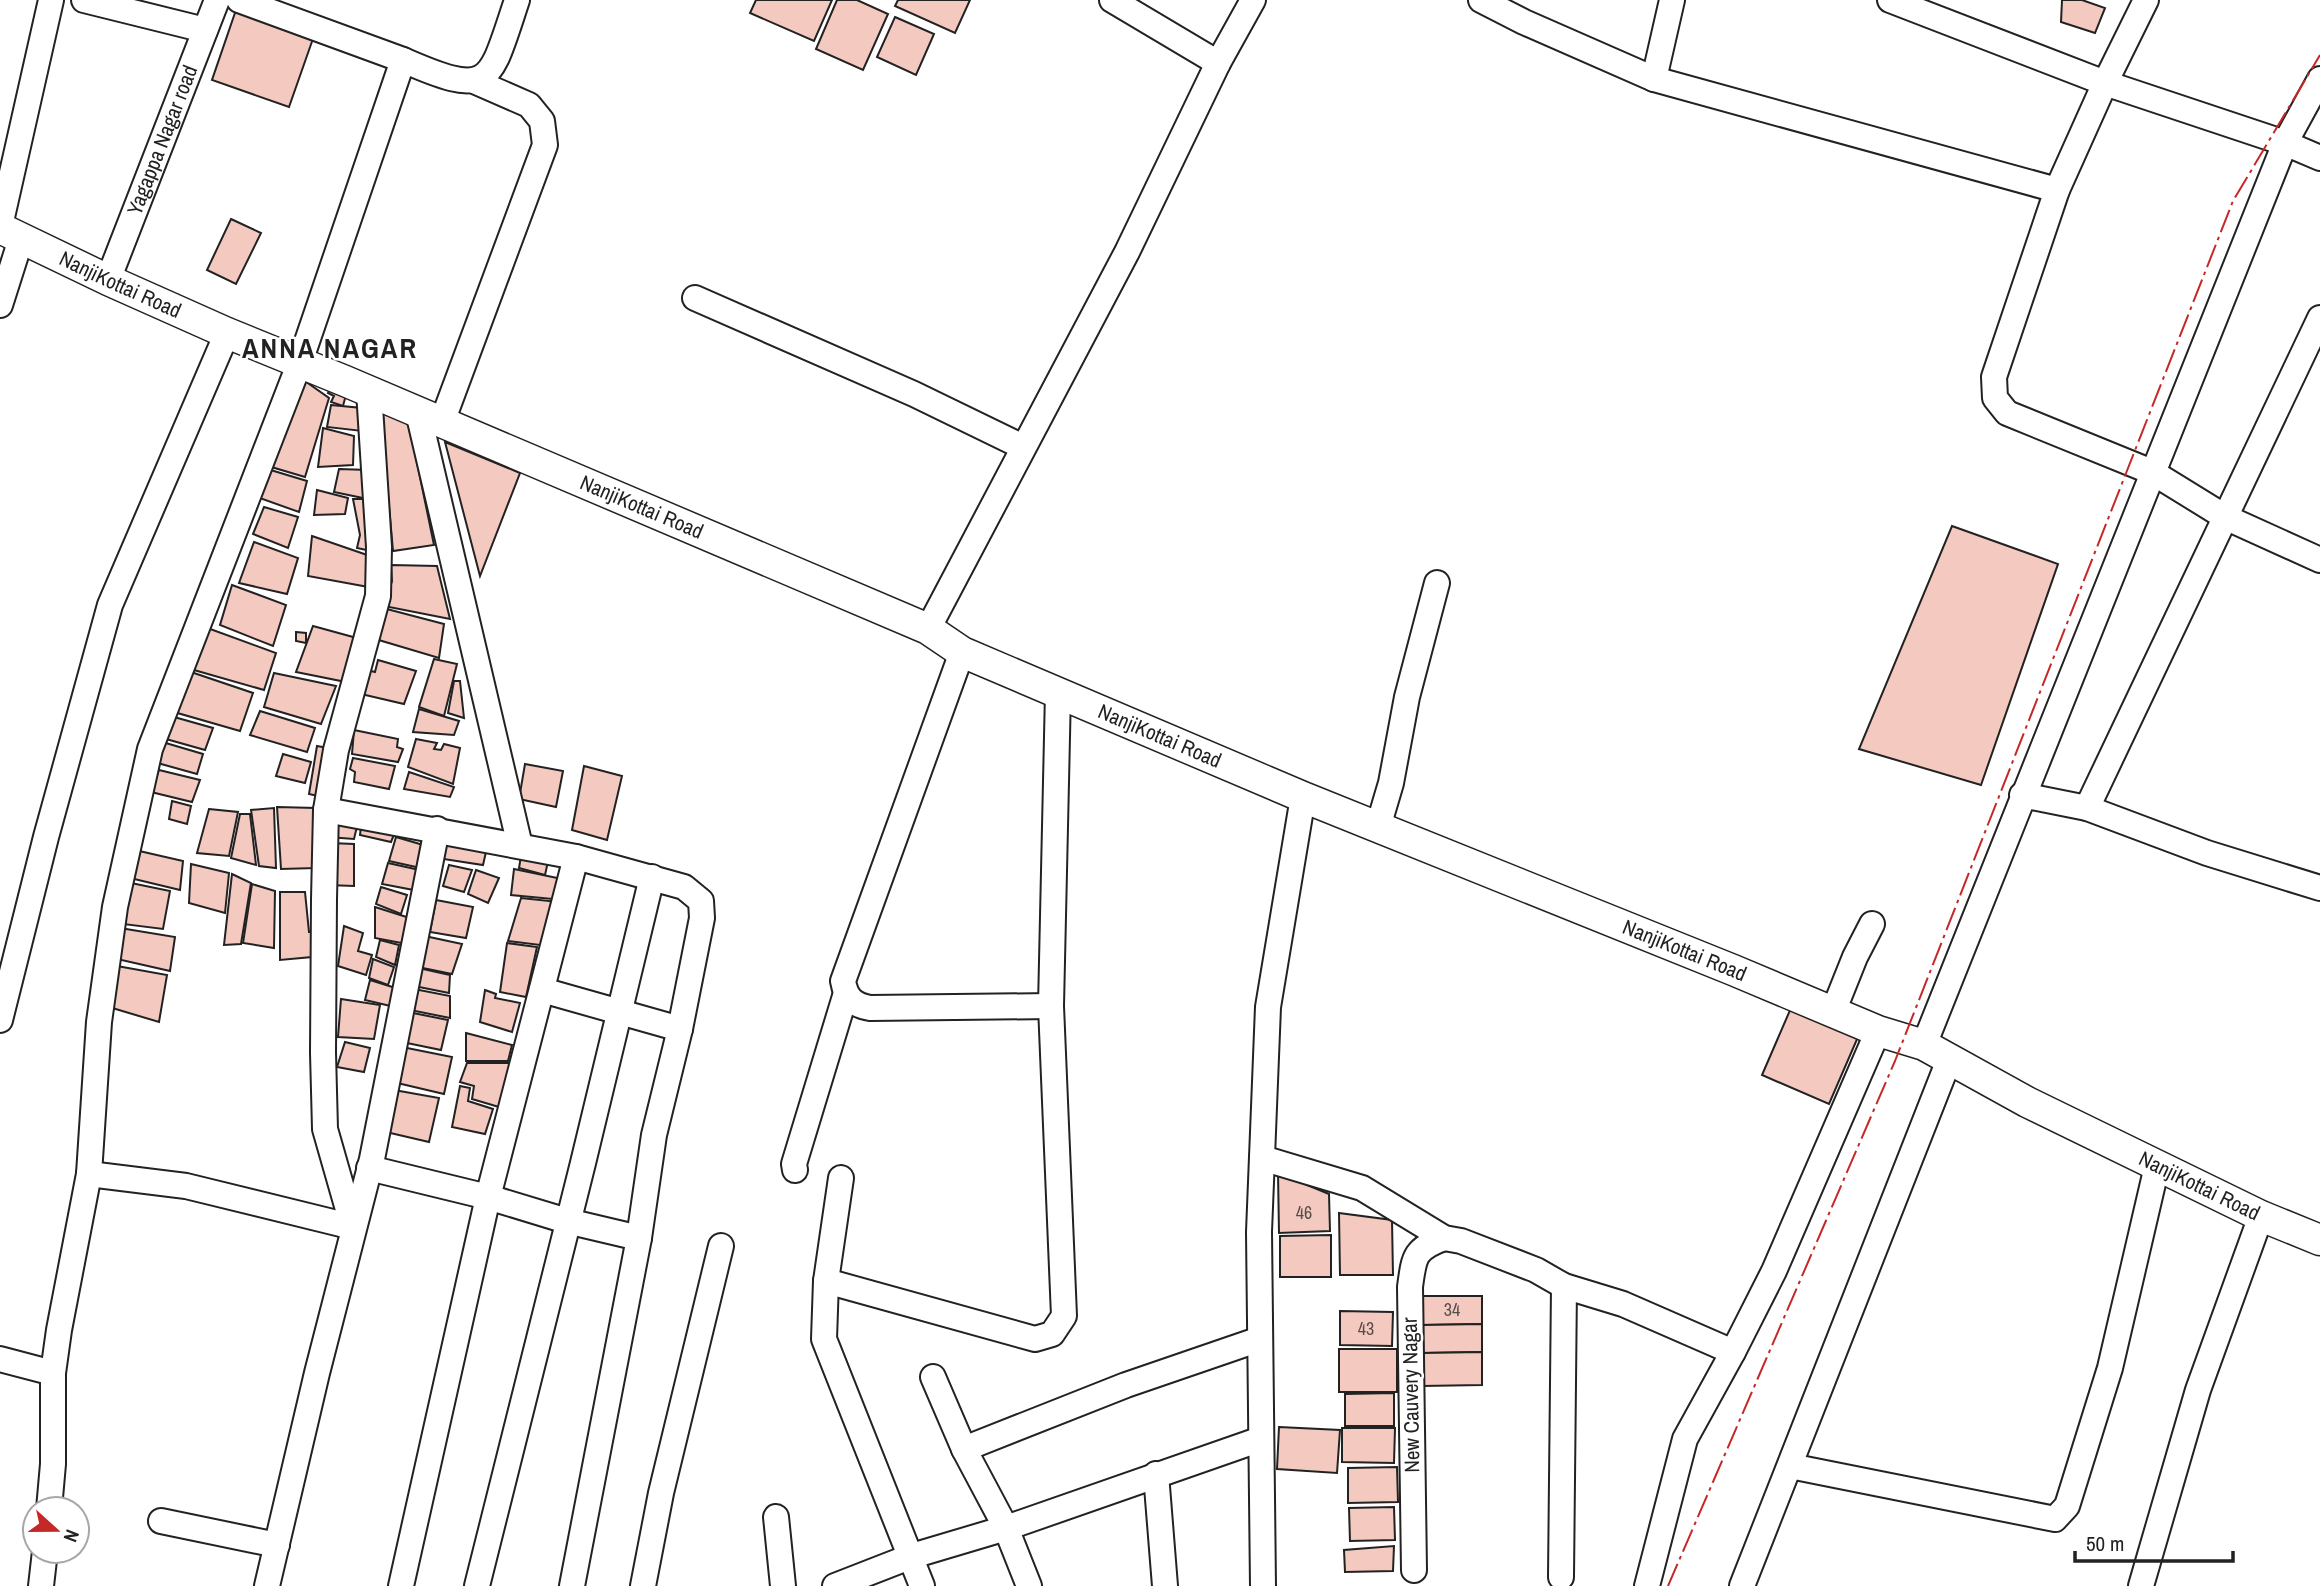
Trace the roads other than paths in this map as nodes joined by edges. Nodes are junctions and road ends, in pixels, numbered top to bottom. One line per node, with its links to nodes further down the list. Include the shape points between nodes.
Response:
1 (51, 0): 23 (street)
2 (84, 0): 13 (street)
3 (217, 0): 13 (street, Yagappa Nagar road)
4 (239, 0): 14 (street)
5 (517, 0): 18 (street, via 498,57 488,75)
6 (1112, 0): 15 (street)
7 (1253, 0): 15 (street)
8 (1480, 0): 16 (street)
9 (1672, 0): 16 (street)
10 (1890, 0): 12 (street)
11 (2146, 0): 19 (street)
12 (1915, 5): 19 (street)
13 (205, 30): 24 (street, Yagappa Nagar road)
14 (403, 60): 18 (street, via 452,80); 29 (street)
15 (1218, 63): 32 (street, via 1127,252)
16 (1654, 79): 22 (street)
17 (2320, 79): 20 (street)
18 (474, 82): 31 (street, via 529,105 542,121 545,145)
19 (2105, 83): 20 (street); 22 (street)
20 (2286, 143): 21 (street); 33 (street)
21 (2320, 158)
22 (2057, 190): 33 (street, via 1994,377 1995,398 2007,414)
23 (7, 231): 24 (main road, NanjiKottai Road); 26 (street)
24 (108, 280): 28 (main road, NanjiKottai Road)
25 (695, 298): 32 (street)
26 (0, 305)
27 (2320, 318): 34 (street)
28 (227, 333): 29 (main road, NanjiKottai Road); 56 (street, via 110,605)
29 (300, 362): 30 (main road, NanjiKottai Road); 64 (street, via 150,749 115,907 99,1022)
30 (357, 386): 31 (main road, NanjiKottai Road); 43 (street, via 379,547 378,596 335,750)
31 (430, 417): 37 (main road, NanjiKottai Road); 46 (street)
32 (1023, 447): 37 (street)
33 (2152, 472): 34 (street); 40 (street)
34 (2225, 517): 35 (street); 42 (street)
35 (2320, 560)
36 (1437, 583): 44 (street)
37 (928, 629): 38 (main road, NanjiKottai Road)
38 (962, 652): 39 (main road, NanjiKottai Road); 52 (street, via 843,981)
39 (1058, 692): 41 (main road, NanjiKottai Road); 53 (street)
40 (2022, 795): 42 (street); 59 (street)
41 (1303, 797): 44 (main road, NanjiKottai Road); 60 (street, via 1268,1007)
42 (2087, 808): 49 (street, via 2207,853)
43 (326, 810): 45 (street); 69 (street, via 325,1129)
44 (1378, 827): 55 (main road, NanjiKottai Road)
45 (437, 830): 46 (street); 62 (street)
46 (520, 846): 47 (street)
47 (576, 857): 48 (street); 51 (street)
48 (652, 877): 54 (street); 57 (street, via 684,887 701,901 702,918)
49 (2320, 888)
50 (1872, 924): 55 (street)
51 (542, 990): 54 (street); 66 (street)
52 (846, 993): 53 (street, via 856,1005 870,1008); 63 (street, via 793,1164)
53 (1051, 1006): 74 (street, via 1064,1316 1052,1334 1035,1339)
54 (620, 1012): 57 (street); 68 (street)
55 (1833, 1012): 58 (main road, NanjiKottai Road)
56 (0, 1020)
57 (680, 1029): 71 (street, via 654,1135)
58 (1878, 1031): 59 (main road, NanjiKottai Road); 77 (street)
59 (1936, 1052): 61 (main road, NanjiKottai Road); 83 (street)
60 (1262, 1158): 70 (street, via 1362,1188); 76 (street)
61 (2157, 1166): 67 (main road, NanjiKottai Road); 83 (street, via 2110,1368 2067,1506 2055,1519)
62 (369, 1168): 66 (street); 69 (street)
63 (795, 1171)
64 (89, 1174): 69 (street, via 186,1186); 79 (street)
65 (841, 1178): 74 (street)
66 (488, 1197): 68 (street); 96 (street)
67 (2261, 1216): 72 (main road, NanjiKottai Road); 108 (street, via 2198,1390)
68 (568, 1220): 71 (street); 97 (street)
69 (354, 1227): 89 (street)
70 (1444, 1237): 75 (street, via 1536,1270); 92 (street, New Cauvery Nagar, via 1424,1245 1413,1262 1410,1287)
71 (639, 1238): 98 (street)
72 (2320, 1240)
73 (720, 1246): 99 (street)
74 (826, 1281): 90 (street, via 824,1339)
75 (1564, 1286): 77 (street, via 1623,1304); 93 (street)
76 (1260, 1339): 81 (street); 82 (street, via 1126,1385)
77 (1734, 1352): 106 (street, via 1685,1439)
78 (0, 1359): 79 (street)
79 (53, 1373): 85 (street)
80 (933, 1377): 82 (street)
81 (1261, 1439): 84 (street); 105 (street)
82 (964, 1449): 88 (street)
83 (1790, 1466): 107 (street)
84 (1156, 1474): 88 (street); 104 (street)
85 (50, 1495)
86 (776, 1517): 100 (street)
87 (161, 1521): 89 (street)
88 (1006, 1528): 90 (street); 103 (street)
89 (276, 1545): 95 (street)
90 (912, 1556): 101 (street); 102 (street)
91 (43, 1565): 94 (street)
92 (1414, 1570)
93 (1561, 1577)
94 (41, 1586)
95 (267, 1586)
96 (401, 1586)
97 (477, 1586)
98 (572, 1586)
99 (643, 1586)
100 (783, 1586)
101 (835, 1586)
102 (922, 1586)
103 (1029, 1586)
104 (1165, 1586)
105 (1263, 1586)
106 (1647, 1586)
107 (1742, 1586)
108 (2141, 1586)

